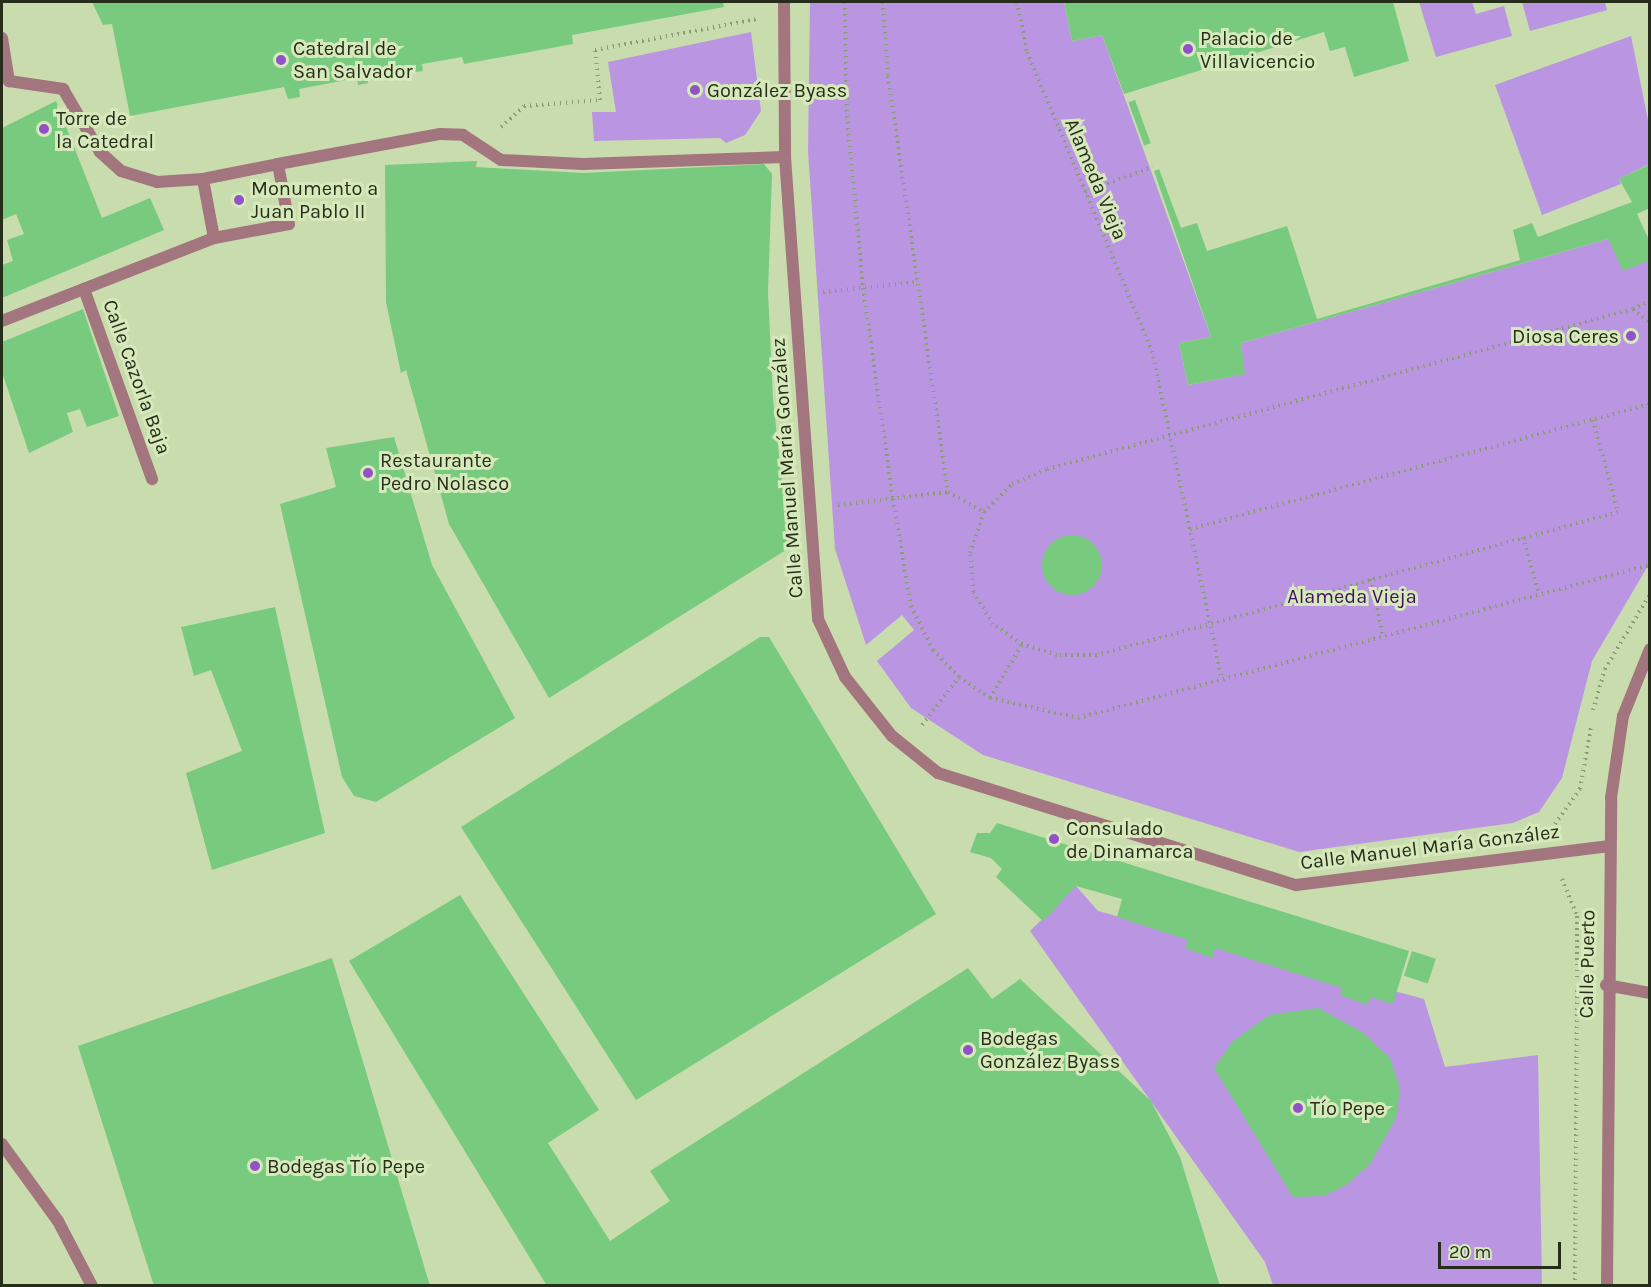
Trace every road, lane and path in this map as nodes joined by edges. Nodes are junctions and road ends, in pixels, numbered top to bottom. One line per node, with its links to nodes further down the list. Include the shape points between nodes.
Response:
1 (845, 2): 14 (path, via 847,116)
2 (883, 2): 13 (path)
3 (1017, 2): 11 (path, Alameda Vieja, via 1027,52)
4 (784, 8): 6 (path, via 595,50 600,100 524,106); 7 (street, Calle Manuel María González)
5 (2, 38): 10 (street, via 9,81 63,89 100,152 121,171 157,182)
6 (484, 144): 7 (street, via 501,160 583,164); 8 (street, via 440,134)
7 (785, 157): 16 (street, Calle Manuel María González)
8 (278, 164): 10 (street); 12 (street, via 290,224)
9 (1152, 167): 11 (path)
10 (203, 178): 12 (street)
11 (1085, 192): 23 (path, Alameda Vieja, via 1152,351)
12 (214, 238): 15 (street)
13 (918, 282): 14 (path); 25 (path)
14 (863, 288): 16 (path); 26 (path)
15 (84, 289): 19 (street); 24 (street, Calle Cazorla Baja)
16 (795, 295): 27 (street, Calle Manuel María González)
17 (1650, 300): 18 (path)
18 (1633, 309): 20 (path); 23 (path)
19 (2, 321)
20 (1650, 323)
21 (1650, 404): 22 (path)
22 (1593, 420): 29 (path); 30 (path, via 1618,512)
23 (1173, 435): 28 (path, via 1047,469 1012,484); 29 (path, Alameda Vieja)
24 (152, 479)
25 (948, 492): 26 (path); 28 (path)
26 (893, 499): 27 (path); 38 (path, via 911,606 933,650)
27 (807, 508): 41 (street, Calle Manuel María González, via 818,619 845,677)
28 (984, 512): 36 (path, via 970,554 974,592 993,624)
29 (1190, 529): 34 (path, Alameda Vieja)
30 (1523, 537): 32 (path); 33 (path)
31 (1650, 566): 33 (path)
32 (1371, 579): 34 (path); 35 (path)
33 (1539, 594): 35 (path)
34 (1208, 624): 36 (path, via 1097,655 1057,655); 39 (path, Alameda Vieja)
35 (1383, 636): 39 (path)
36 (1022, 644): 40 (path)
37 (1650, 649): 42 (street, Calle Puerto, via 1621,725)
38 (959, 677): 40 (path); 41 (path)
39 (1222, 679): 40 (path, via 1078,718)
40 (990, 699)
41 (905, 747): 42 (street, Calle Manuel María González, via 938,773 977,787 1296,885)
42 (1608, 846): 43 (street, Calle Puerto)
43 (1606, 985): 44 (street); 47 (street, Calle Puerto)
44 (1650, 993)
45 (2, 1144): 46 (street, via 58,1221)
46 (92, 1286)
47 (1607, 1286)

